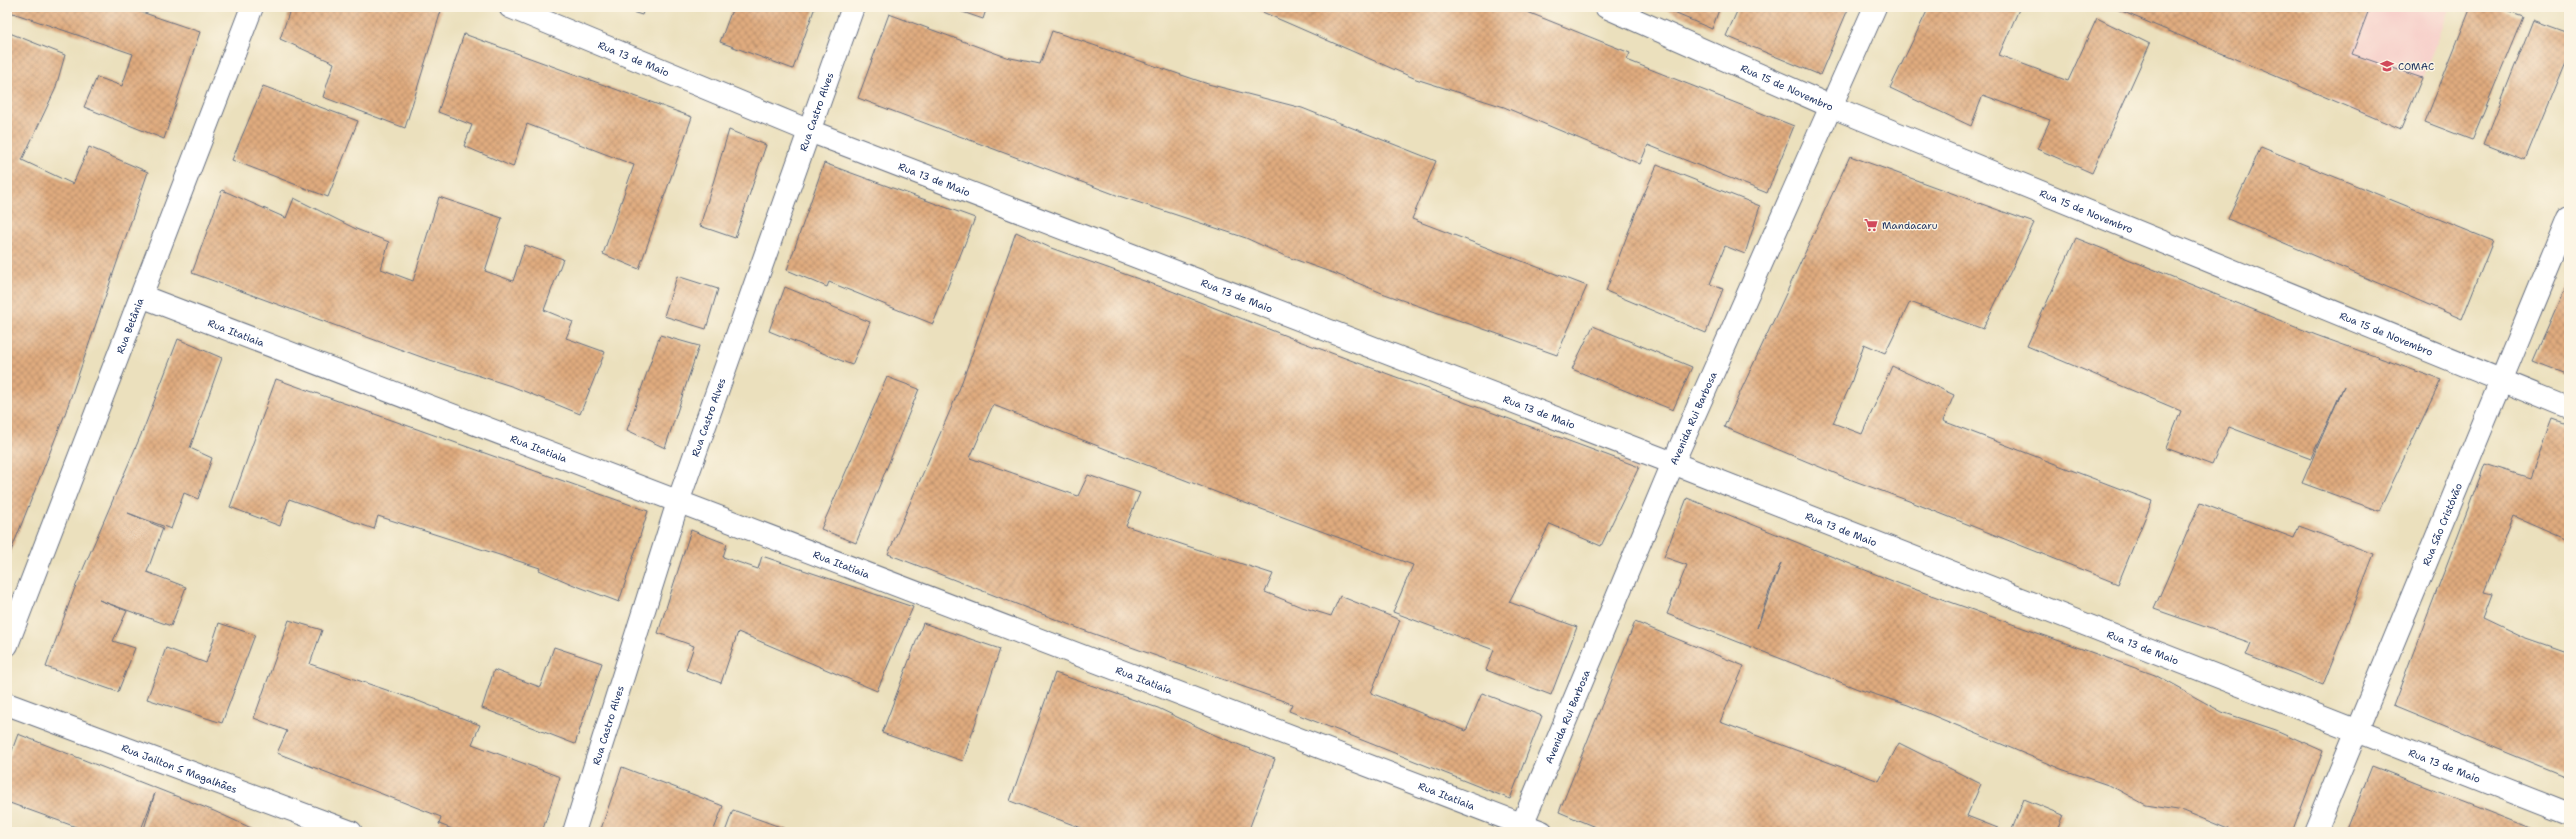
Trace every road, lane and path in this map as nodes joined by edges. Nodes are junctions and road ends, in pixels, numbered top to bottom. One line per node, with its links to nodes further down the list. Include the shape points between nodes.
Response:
1 (252, 7): 9 (street, Rua Betânia)
2 (510, 7): 7 (street, Rua 13 de Maio)
3 (853, 7): 7 (street, Rua Castro Alves)
4 (1606, 7): 6 (street, Rua 15 de Novembro)
5 (1875, 7): 6 (street, Avenida Rui Barbosa)
6 (1830, 106): 10 (street, Rua 15 de Novembro); 12 (street, Avenida Rui Barbosa)
7 (808, 130): 12 (street, Rua 13 de Maio); 13 (street, Rua Castro Alves)
8 (2569, 216): 10 (street, Rua São Cristóvão)
9 (141, 296): 13 (street, Rua Itatiaia); 14 (street, Rua Betânia)
10 (2501, 380): 11 (street, Rua 15 de Novembro); 16 (street, Rua São Cristóvão)
11 (2569, 408)
12 (1673, 463): 16 (street, Rua 13 de Maio); 18 (street, Avenida Rui Barbosa)
13 (678, 502): 18 (street, Rua Itatiaia); 20 (street, Rua Castro Alves)
14 (7, 645)
15 (7, 704): 19 (street, Rua Jailton S Magalhães)
16 (2357, 731): 17 (street, Rua 13 de Maio); 21 (street, Rua São Cristóvão)
17 (2569, 814)
18 (1528, 829)
19 (351, 832)
20 (574, 832)
21 (2315, 832)

